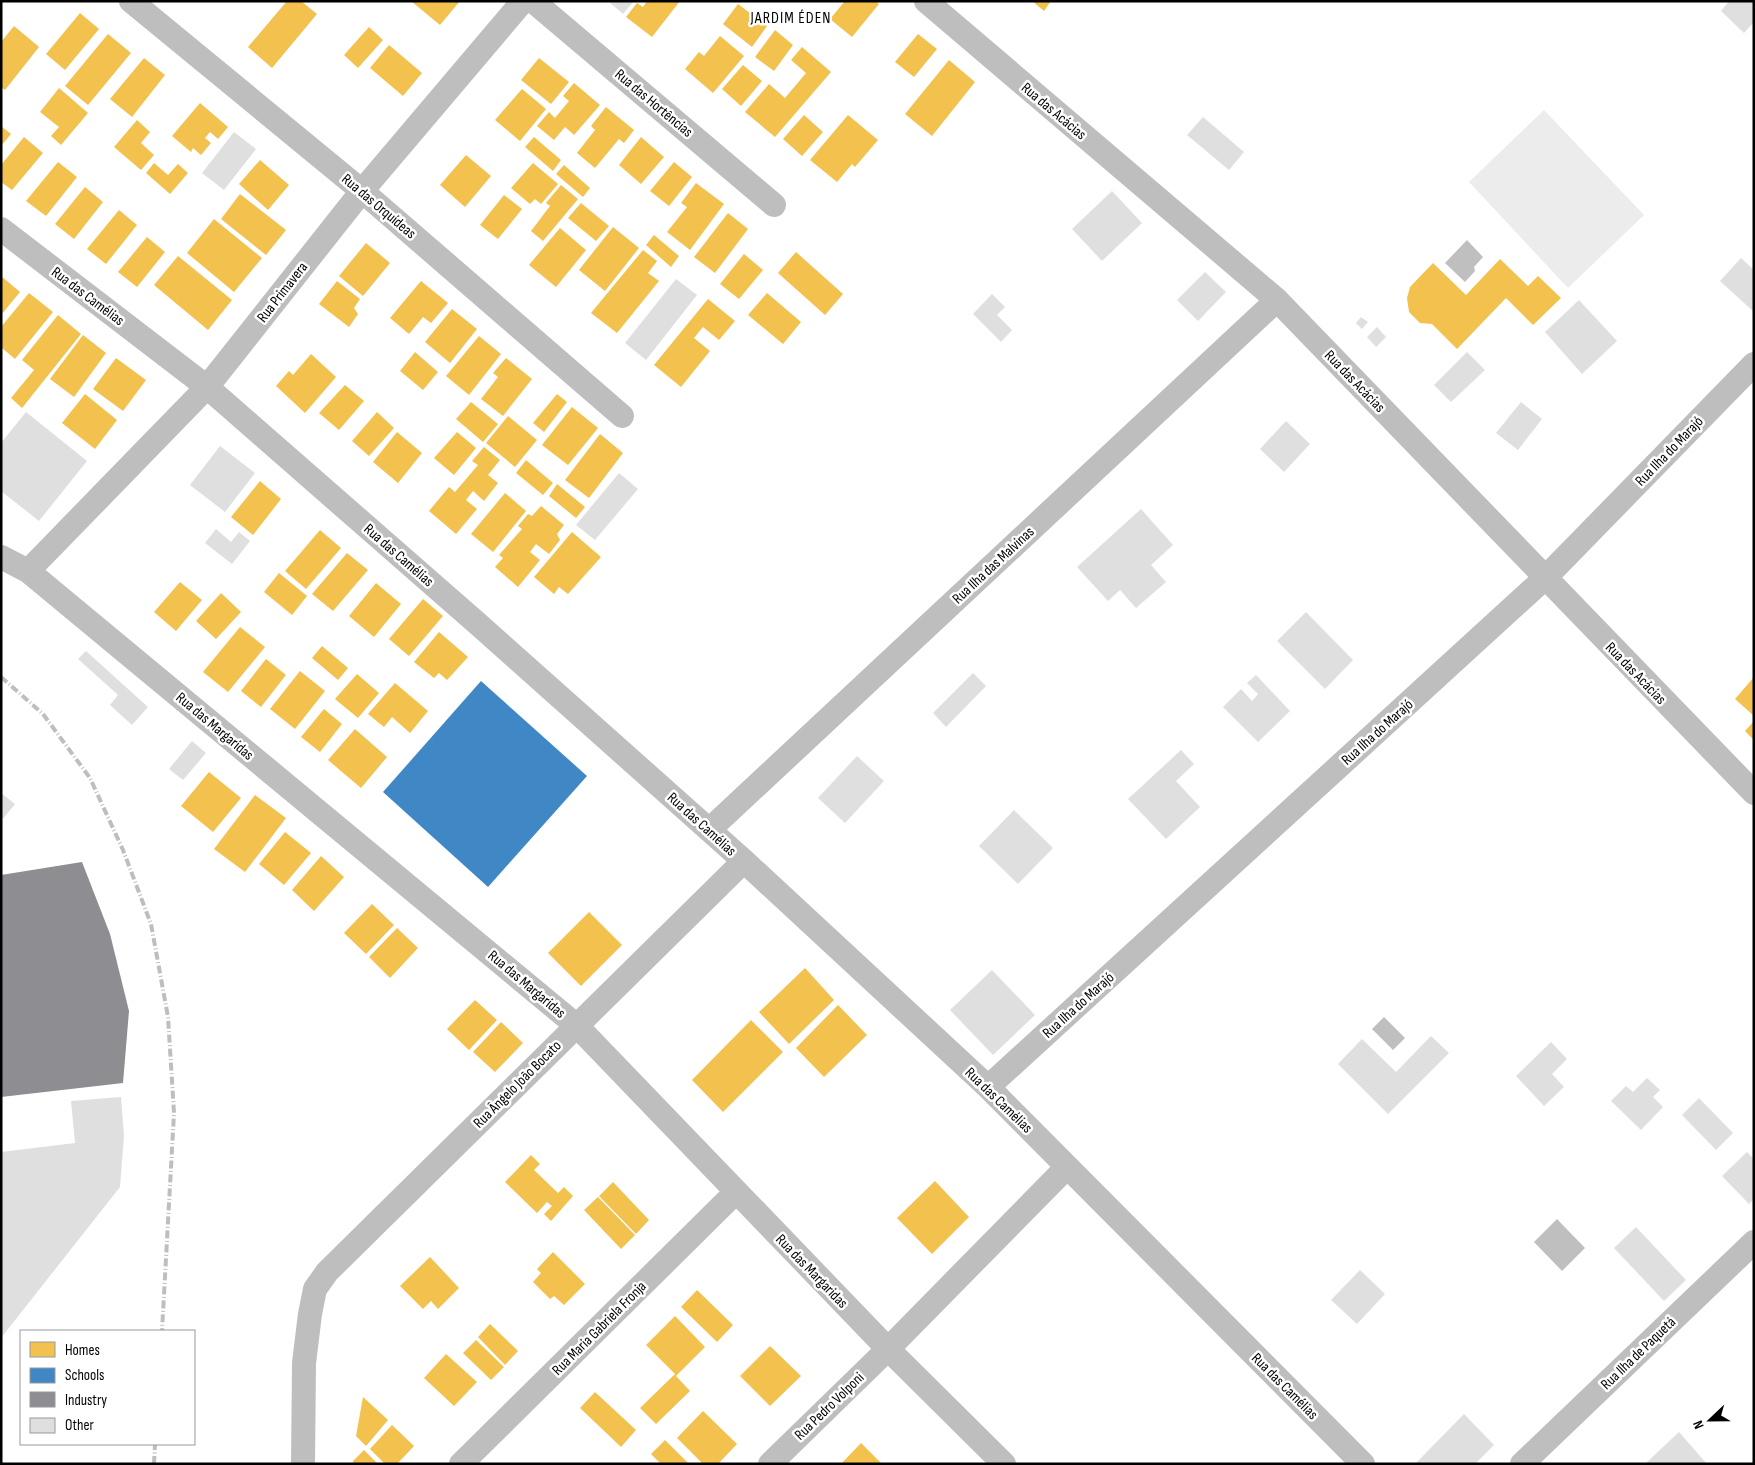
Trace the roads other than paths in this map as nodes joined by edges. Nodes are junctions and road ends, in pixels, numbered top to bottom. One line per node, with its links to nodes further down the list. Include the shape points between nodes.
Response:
1 (131, 1): 5 (street, Rua das Orquídeas)
2 (523, 1): 5 (street, Rua Primavera)
3 (533, 1): 6 (street, Rua das Hortências)
4 (926, 1): 8 (street, Rua das Acácias)
5 (362, 191): 10 (street, Rua Primavera); 11 (street, Rua das Orquídeas)
6 (774, 204)
7 (1, 229): 10 (street, Rua das Camélias)
8 (1277, 300): 15 (street, Rua das Acácias); 17 (street, Rua Ilha das Malvinas)
9 (1754, 364): 15 (street, Rua Ilha do Marajó)
10 (207, 387): 13 (street, Rua Primavera); 17 (street, Rua das Camélias)
11 (622, 416)
12 (1, 558): 13 (street, Rua das Margaridas)
13 (28, 571): 14 (street); 19 (street, Rua das Margaridas)
14 (1, 576)
15 (1545, 578): 16 (street, Rua das Acácias); 20 (street, Rua Ilha do Marajó)
16 (1754, 794)
17 (709, 830): 18 (street, Rua das Camélias)
18 (744, 861): 19 (street, Rua Ângelo João Bocato); 20 (street, Rua das Camélias)
19 (577, 1026): 22 (street, Rua das Margaridas); 25 (street, Rua Ângelo João Bocato, via 327,1272 315,1289 304,1363)
20 (988, 1088): 21 (street, Rua das Camélias)
21 (1067, 1167): 24 (street, Rua Pedro Volponi); 29 (street, Rua das Camélias)
22 (736, 1192): 24 (street, Rua das Margaridas); 26 (street, Rua Maria Gabriela Fronja)
23 (1754, 1242): 30 (street, Rua Ilha de Paquetá)
24 (888, 1349): 27 (street, Rua Pedro Volponi); 28 (street, Rua das Margaridas)
25 (303, 1464)
26 (461, 1464)
27 (770, 1464)
28 (1004, 1464)
29 (1363, 1464)
30 (1522, 1464)

